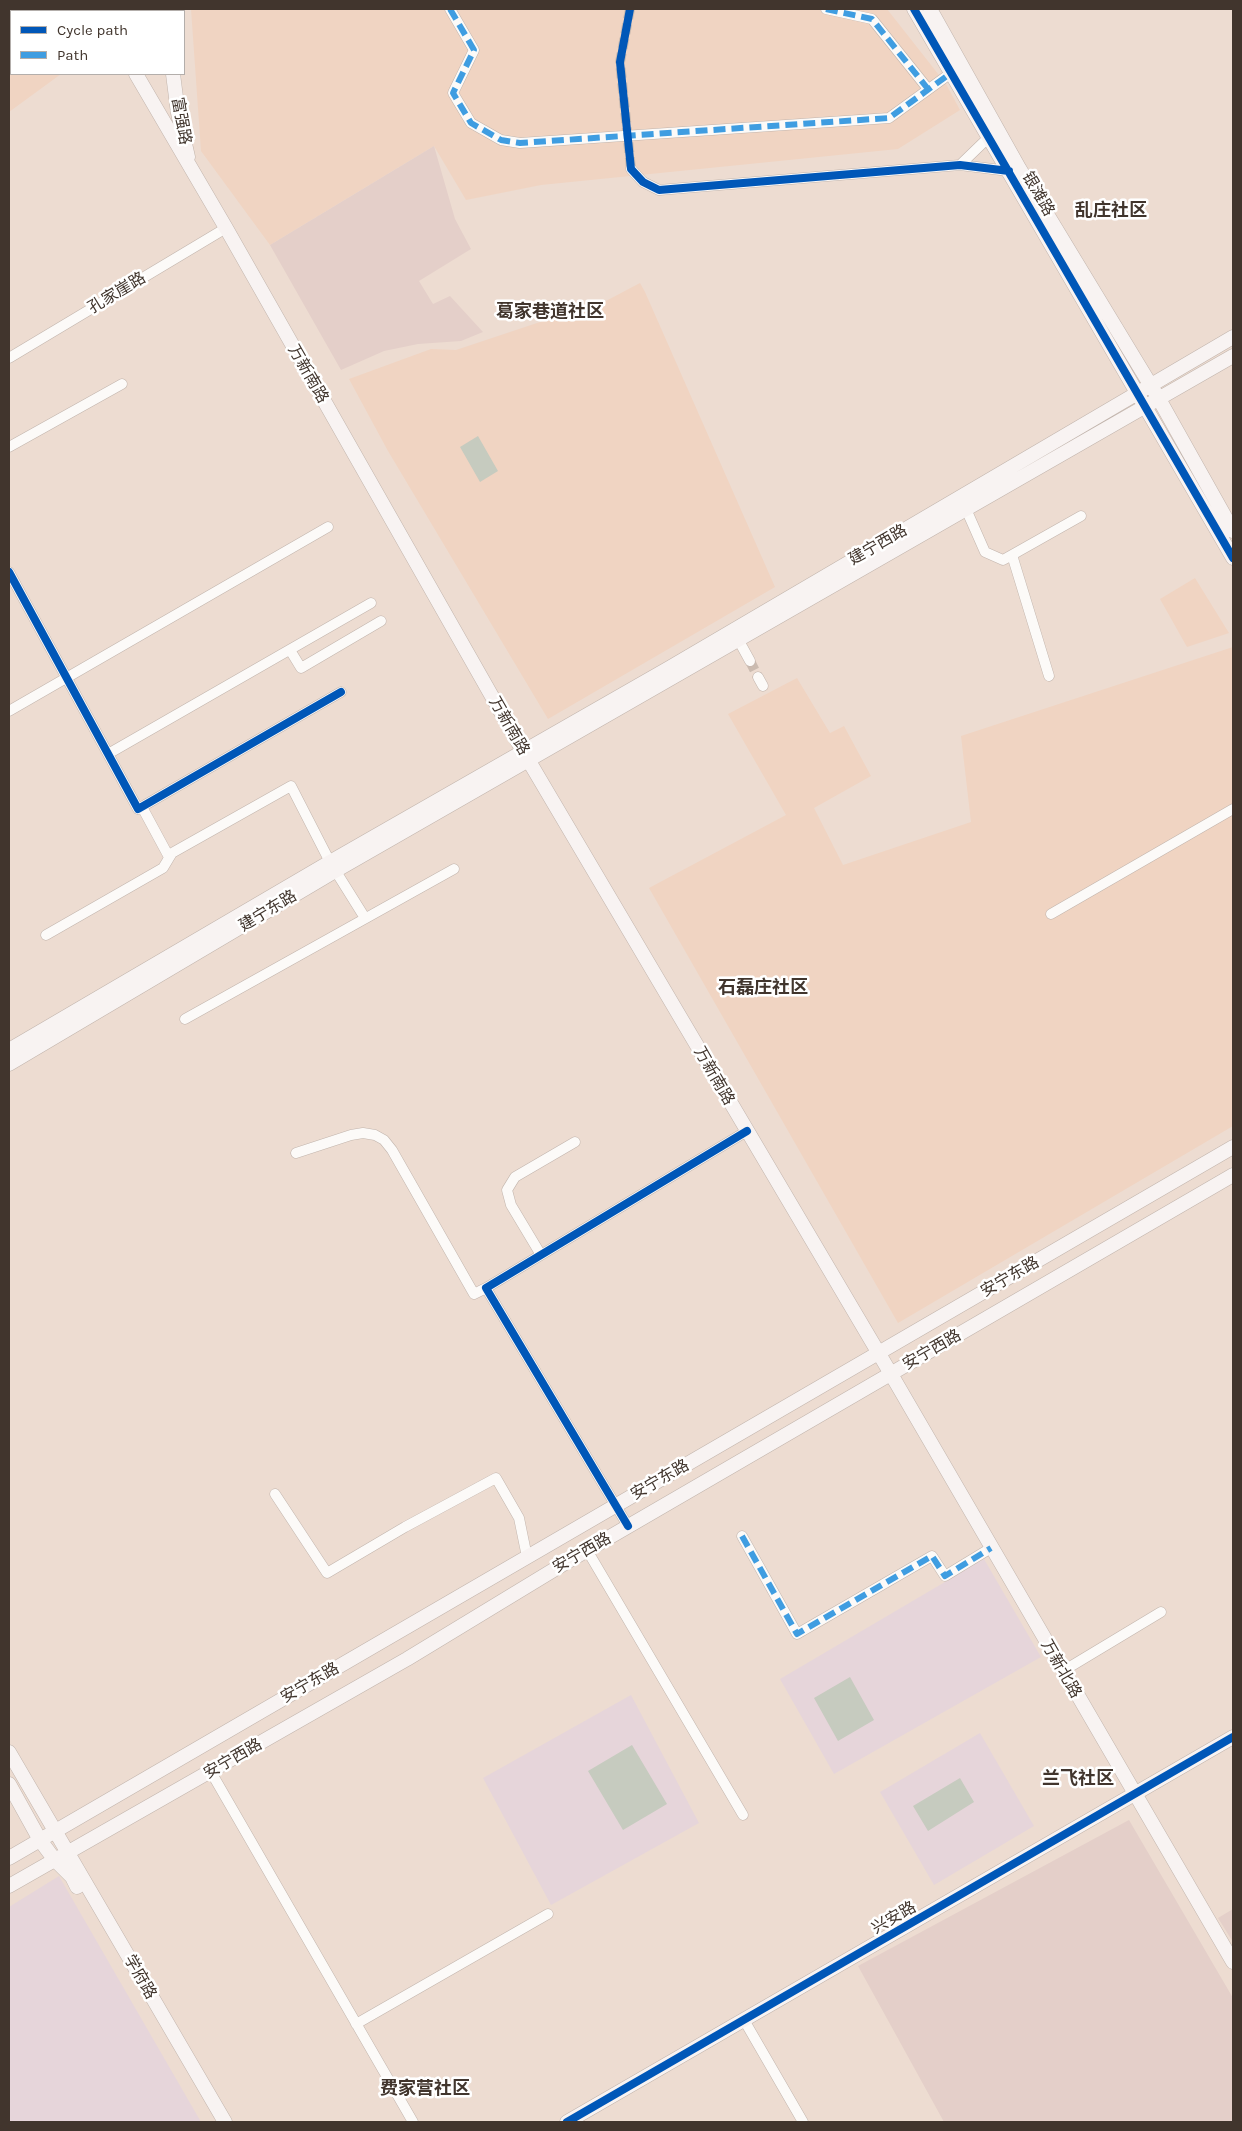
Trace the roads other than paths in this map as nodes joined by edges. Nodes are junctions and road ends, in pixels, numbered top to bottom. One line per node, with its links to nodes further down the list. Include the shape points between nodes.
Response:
1 (450, 9): 8 (street, via 474,50 453,93 471,123 502,140 520,143 889,118)
2 (826, 9): 8 (street, via 872,19)
3 (914, 9): 5 (main road, 银滩路)
4 (930, 9): 19 (main road, 银滩路, via 1015,160)
5 (951, 73): 8 (street); 9 (main road, 银滩路)
6 (137, 75): 11 (main road, 万新南路)
7 (173, 75): 11 (main road, 富强路)
8 (928, 89)
9 (988, 137): 10 (street); 13 (main road, 银滩路)
10 (960, 166): 12 (street, via 659,190 643,182); 13 (street)
11 (190, 168): 14 (main road, 万新南路)
12 (630, 168)
13 (1008, 171): 20 (main road, 银滩路)
14 (226, 228): 17 (street, 孔家崖路); 41 (main road, 万新南路)
15 (1233, 337): 19 (main road, 建宁西路)
16 (1233, 356): 21 (main road, 建宁西路)
17 (9, 358)
18 (122, 384): 23 (street)
19 (1151, 385): 20 (main road, 建宁西路); 21 (main road, 银滩路)
20 (1138, 393): 22 (main road, 银滩路); 41 (main road, 建宁西路)
21 (1159, 399): 22 (main road, 建宁西路); 27 (main road, 银滩路)
22 (1146, 406): 24 (main road, 建宁西路); 29 (main road, 银滩路)
23 (9, 447)
24 (966, 509): 28 (street, via 985,552 1004,560); 33 (main road, 建宁西路)
25 (1080, 516): 28 (street)
26 (328, 527): 37 (street)
27 (1233, 531)
28 (1012, 555): 36 (street)
29 (1233, 558)
30 (9, 572): 37 (street)
31 (371, 603): 34 (street)
32 (381, 621): 34 (street, via 300,668)
33 (739, 641): 35 (street); 41 (main road, 建宁西路)
34 (290, 650): 40 (street)
35 (750, 661)
36 (1049, 676)
37 (66, 678): 39 (street); 40 (street)
38 (341, 692): 42 (street)
39 (9, 711)
40 (108, 754): 42 (street, via 138,809)
41 (525, 755): 45 (main road, 建宁东路); 53 (main road, 万新南路)
42 (142, 806): 44 (street)
43 (1233, 809): 47 (street)
44 (169, 857): 45 (street, via 291,786); 49 (street, via 163,868)
45 (332, 866): 48 (street); 51 (main road, 建宁东路); 52 (main road, 建宁东路)
46 (454, 869): 48 (street)
47 (1051, 914)
48 (365, 918): 50 (street)
49 (46, 935)
50 (185, 1019)
51 (9, 1050)
52 (9, 1064)
53 (747, 1131): 58 (street); 60 (main road, 万新南路)
54 (575, 1142): 58 (street, via 515,1177 508,1190 511,1205)
55 (1233, 1147): 60 (main road, 安宁东路)
56 (296, 1153): 59 (street, via 357,1134 375,1135 384,1140 474,1294)
57 (1233, 1175): 61 (main road, 安宁西路)
58 (541, 1255): 59 (street)
59 (486, 1288): 63 (street)
60 (879, 1354): 61 (main road, 万新南路); 63 (main road, 安宁东路)
61 (891, 1374): 64 (main road, 安宁西路); 66 (main road, 万新北路)
62 (275, 1494): 68 (street, via 327,1573 496,1478 519,1518)
63 (616, 1506): 64 (street); 68 (main road, 安宁东路)
64 (628, 1526): 67 (main road, 安宁西路)
65 (742, 1536): 66 (street, via 796,1634 932,1556 945,1576)
66 (991, 1548): 70 (main road, 万新北路)
67 (587, 1550): 73 (main road, 安宁西路); 76 (street)
68 (527, 1558): 77 (main road, 安宁东路)
69 (1161, 1612): 70 (street)
70 (1063, 1670): 75 (main road, 万新北路)
71 (1233, 1737): 75 (main road, 兴安路)
72 (9, 1752): 77 (main road, 学府路)
73 (211, 1772): 79 (main road, 安宁西路); 87 (street)
74 (9, 1784): 78 (main road, 学府路)
75 (1135, 1795): 85 (main road, 万新北路); 86 (main road, 兴安路)
76 (743, 1814)
77 (55, 1831): 78 (main road, 安宁东路); 79 (main road, 学府路)
78 (40, 1840): 80 (main road, 安宁东路); 81 (main road, 学府路)
79 (67, 1853): 81 (main road, 安宁西路); 89 (main road, 学府路)
80 (9, 1858)
81 (54, 1860): 83 (main road, 安宁西路); 88 (main road, 学府路, via 72,1877)
82 (9, 1866): 83 (main road, via 14,1875)
83 (11, 1885)
84 (548, 1914): 87 (street)
85 (1233, 1962)
86 (744, 2020): 91 (main road, 兴安路); 92 (street)
87 (356, 2024): 90 (street)
88 (216, 2122)
89 (225, 2122)
90 (413, 2122)
91 (567, 2122)
92 (803, 2122)

